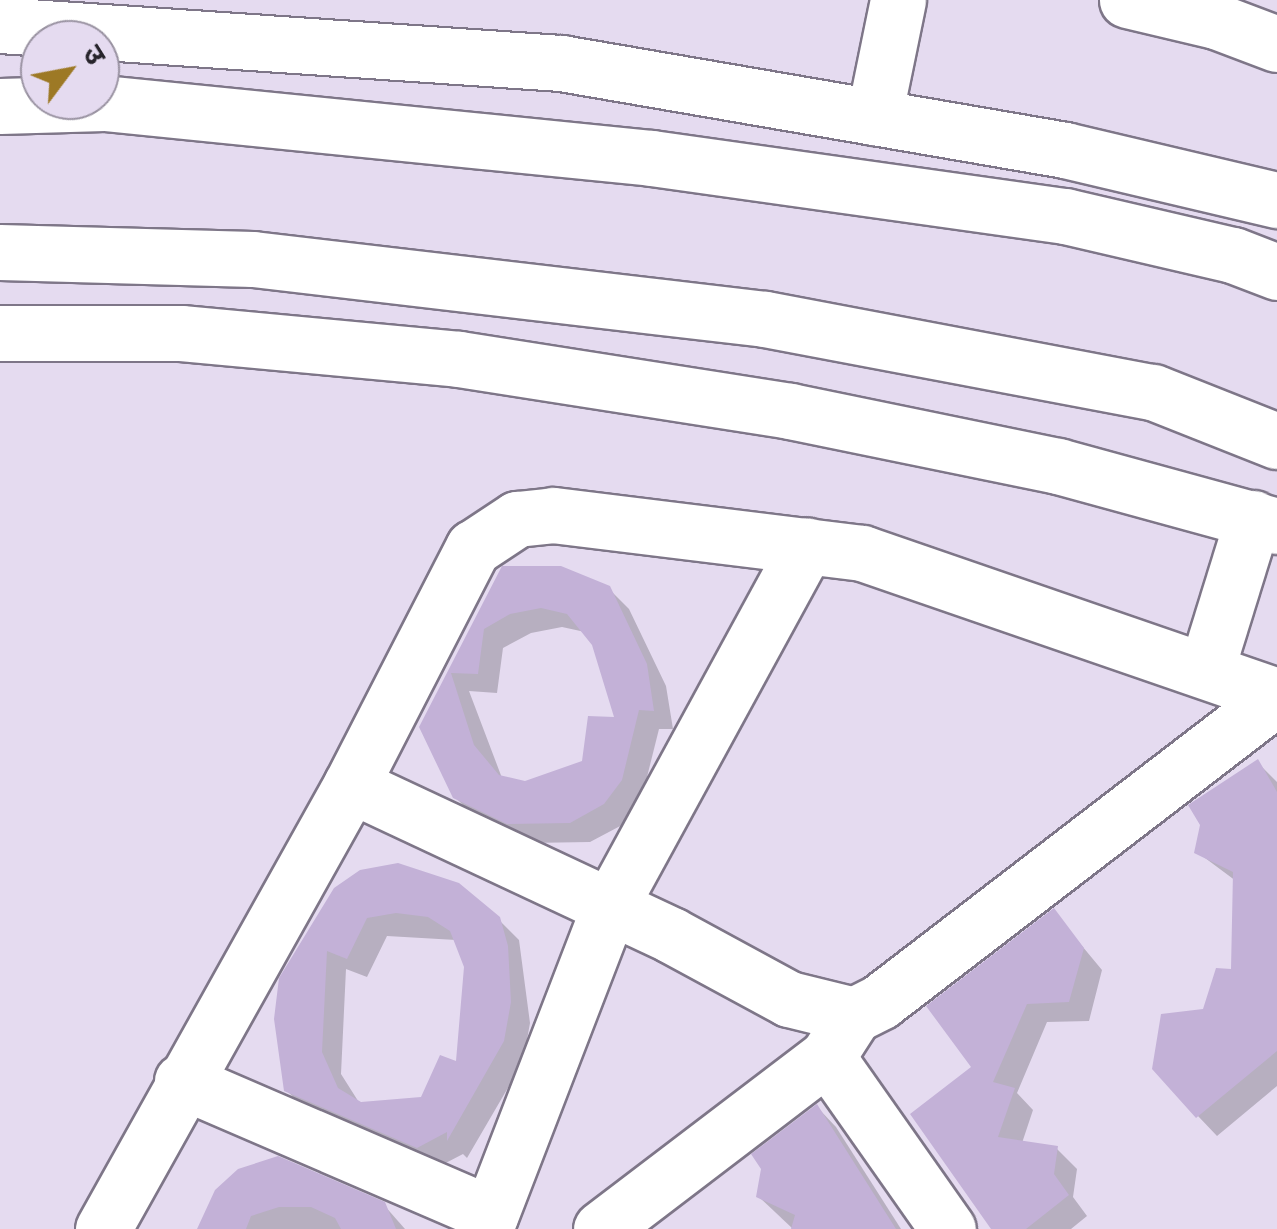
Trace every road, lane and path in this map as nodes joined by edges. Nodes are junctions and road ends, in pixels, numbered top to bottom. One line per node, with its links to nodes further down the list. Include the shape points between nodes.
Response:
1 (898, 0): 6 (street)
2 (1127, 0): 4 (street)
3 (0, 25): 6 (street, via 561,63)
4 (1277, 44)
5 (0, 106): 9 (street, via 104,103 652,158 1066,216 1233,255)
6 (874, 117): 7 (street, via 1065,150)
7 (1277, 200)
8 (0, 252): 11 (street, via 253,259 765,319 1152,392)
9 (1277, 272)
10 (0, 333): 12 (street, via 181,333 460,358 790,410 1058,466)
11 (1277, 441)
12 (1265, 522): 14 (street)
13 (808, 545): 14 (street, via 862,553); 16 (street, via 553,515 495,530 473,548); 17 (street)
14 (1207, 667): 15 (street)
15 (1277, 697): 18 (street)
16 (351, 785): 17 (street); 19 (street)
17 (610, 908): 18 (street, via 788,999); 20 (street)
18 (841, 1036): 22 (street); 23 (street)
19 (182, 1082): 20 (street); 21 (street)
20 (488, 1221)
21 (103, 1229)
22 (600, 1229)
23 (948, 1229)

